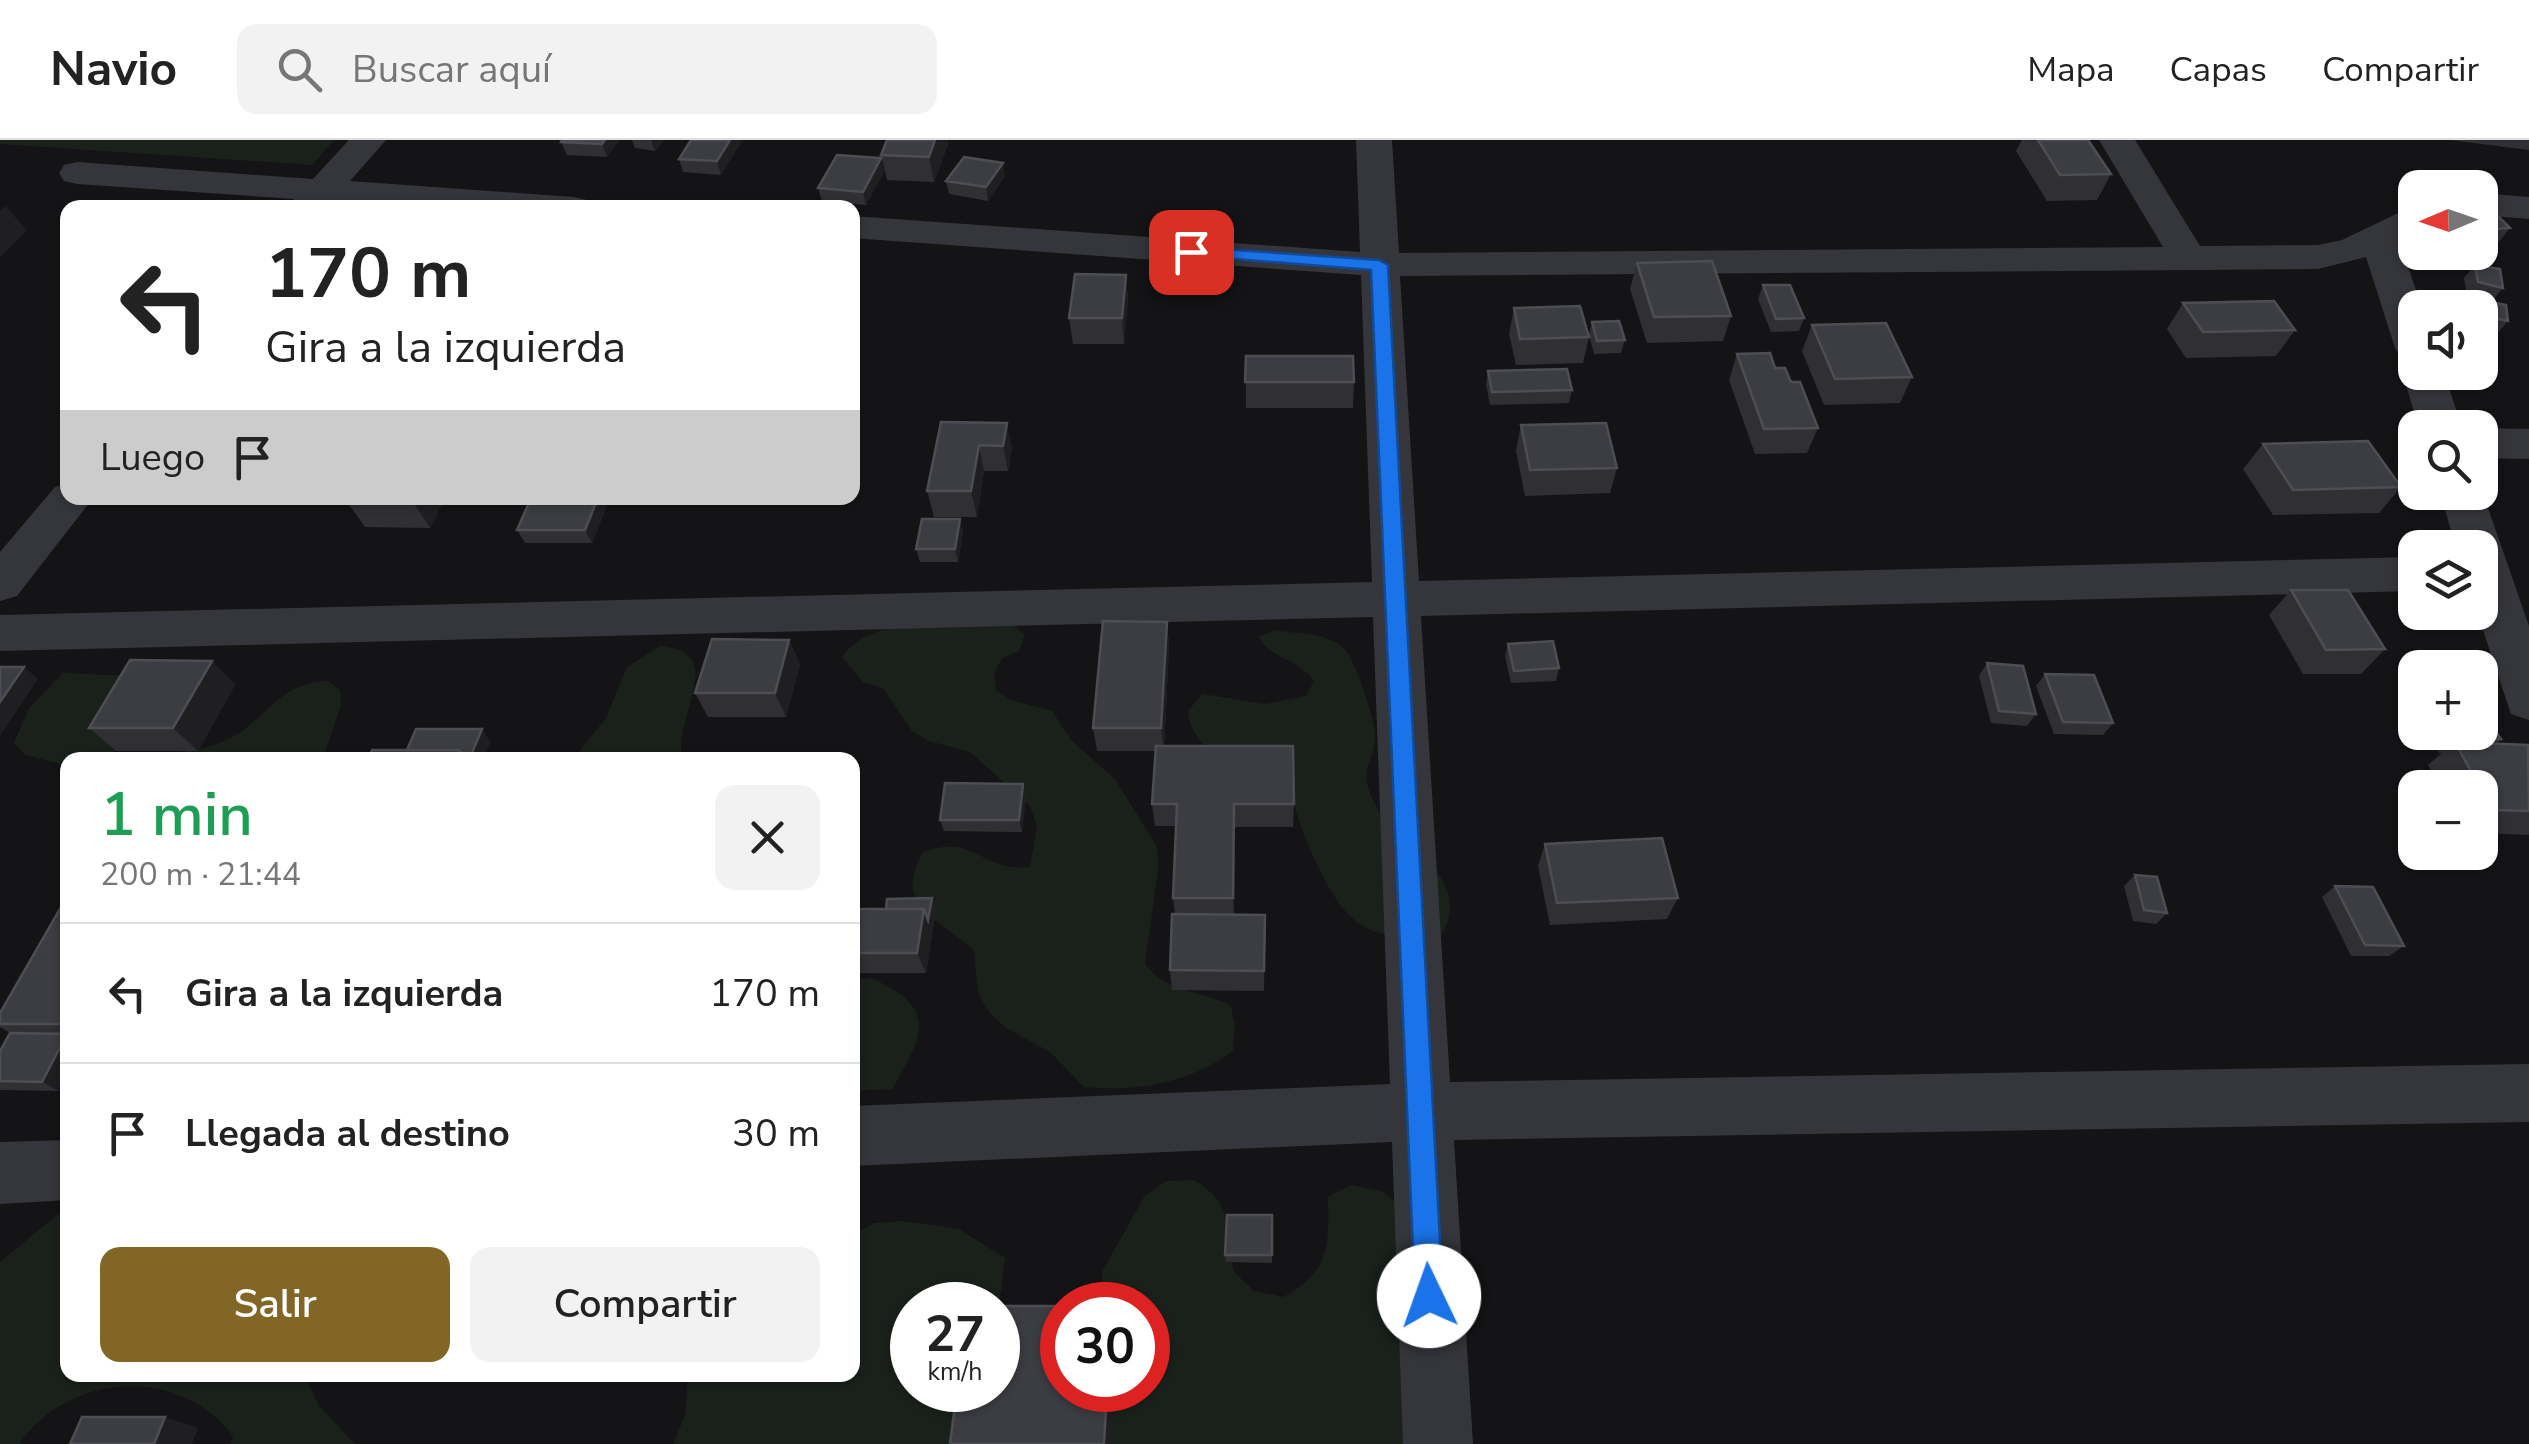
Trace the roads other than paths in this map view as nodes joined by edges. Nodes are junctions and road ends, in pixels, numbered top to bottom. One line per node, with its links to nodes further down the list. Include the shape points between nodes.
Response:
1 (368, 140): 5 (street)
2 (1374, 140): 13 (street)
3 (2117, 140): 12 (street)
4 (77, 173): 5 (street)
5 (315, 198): 6 (street)
6 (367, 200)
7 (2498, 205): 8 (street)
8 (2529, 208)
9 (2398, 224): 11 (street)
10 (860, 229): 13 (street)
11 (2378, 233): 12 (street, via 2338,254); 14 (street)
12 (2189, 259): 13 (street)
13 (1379, 265): 20 (street)
14 (2398, 295)
15 (2498, 443): 16 (street)
16 (2529, 444)
17 (65, 505): 19 (street)
18 (2398, 574): 20 (street)
19 (0, 584)
20 (1395, 597): 22 (street); 25 (street)
21 (2498, 607): 23 (street)
22 (0, 633)
23 (2528, 693)
24 (2529, 1092): 25 (street)
25 (1418, 1112): 26 (street); 29 (street)
26 (860, 1136)
27 (60, 1170): 28 (street)
28 (0, 1173)
29 (1438, 1444)

